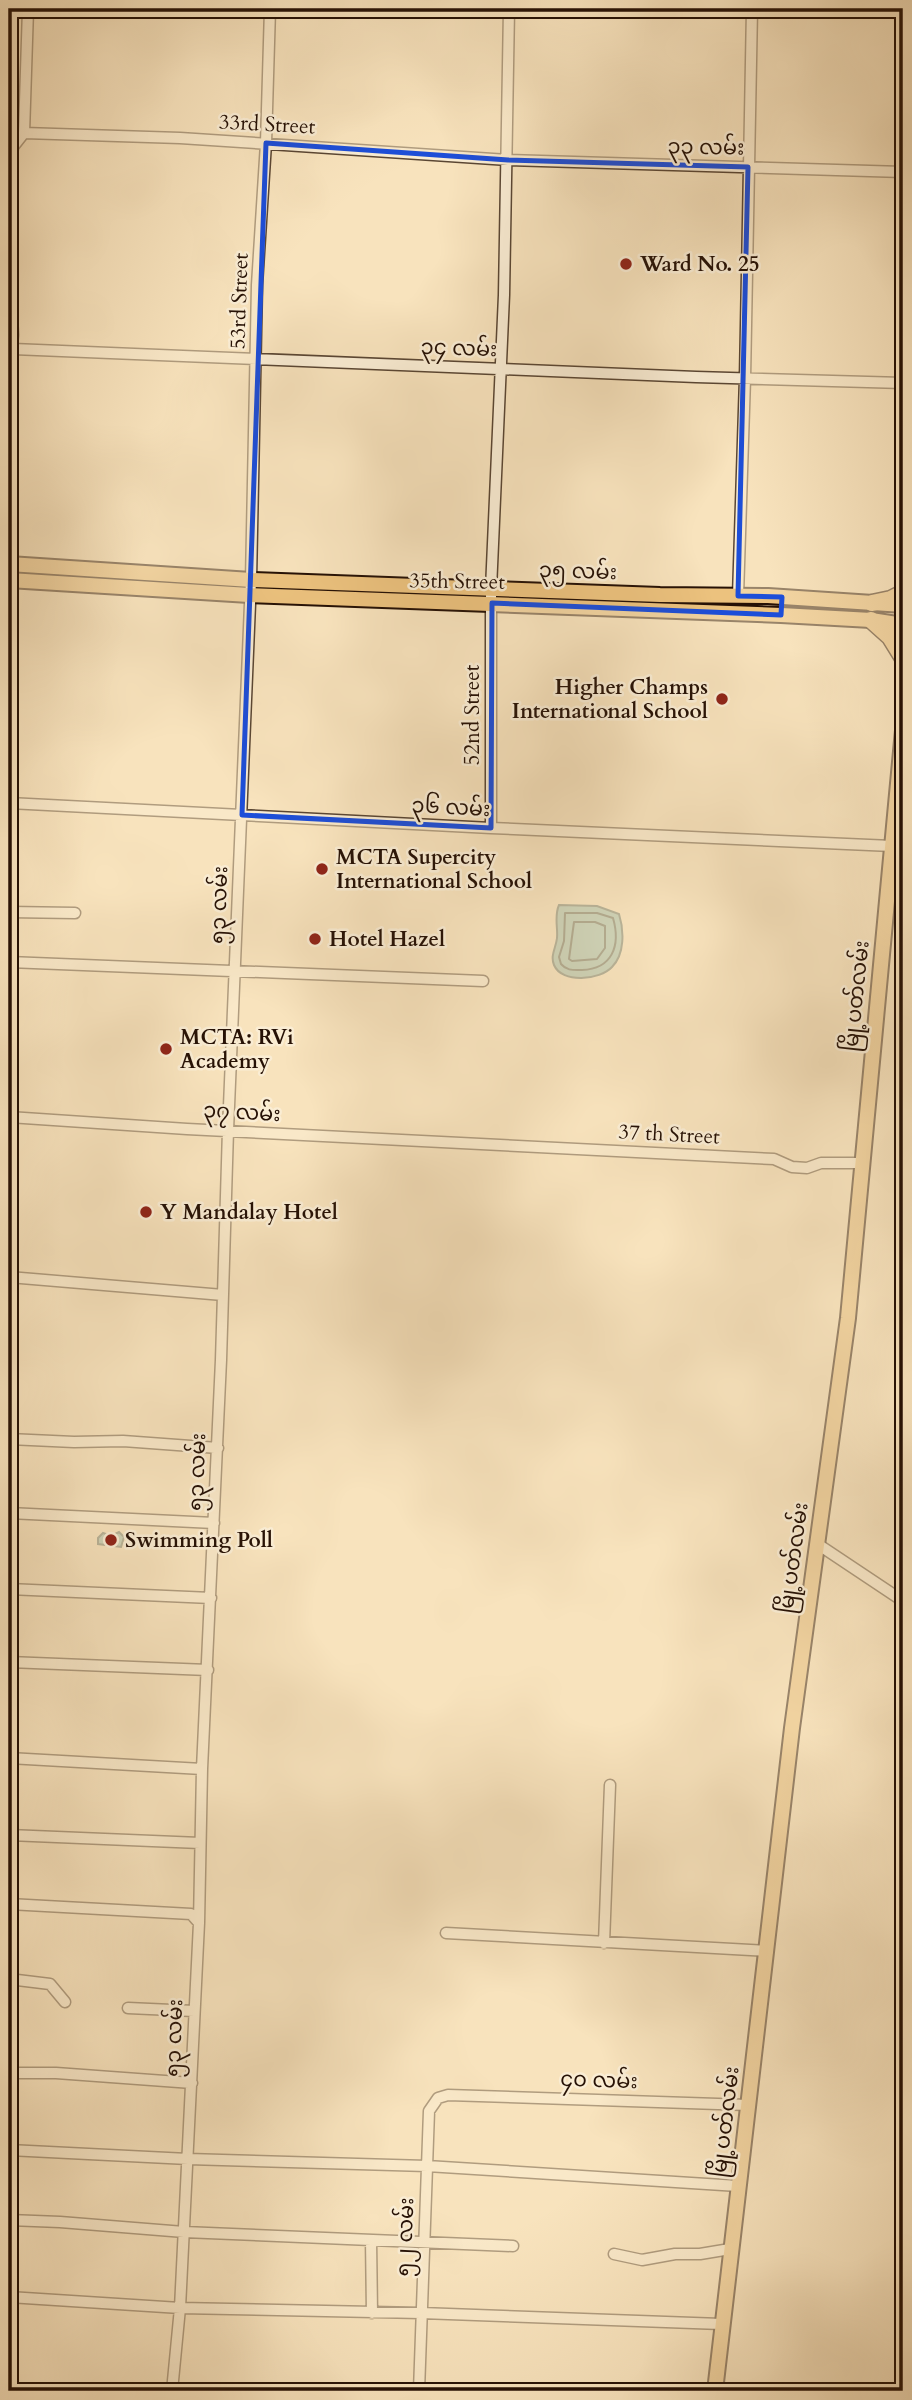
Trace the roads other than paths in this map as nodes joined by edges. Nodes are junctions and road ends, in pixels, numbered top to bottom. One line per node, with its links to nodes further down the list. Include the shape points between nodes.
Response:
1 (28, 9): 5 (street)
2 (270, 9): 6 (street, 53rd Street)
3 (509, 9): 7 (street, 52nd Street)
4 (752, 9): 8 (street)
5 (24, 133): 6 (street, 33rd Street); 10 (street, via 13,147)
6 (266, 143): 7 (street, 33rd Street); 13 (street, 53rd Street)
7 (508, 160): 8 (street, ၃၃ လမ်း); 14 (street, 52nd Street)
8 (748, 167): 9 (street, ၃၃ လမ်း); 15 (street)
9 (903, 172)
10 (9, 176)
11 (9, 266): 12 (street)
12 (13, 349): 13 (street, ၃၄ လမ်း); 16 (street)
13 (257, 358): 14 (street, ၃၄ လမ်း); 21 (street, 53rd Street)
14 (501, 369): 15 (street, ၃၄ လမ်း); 25 (street, 52nd Street)
15 (745, 378): 17 (street, ၃၄ လမ်း); 26 (street)
16 (9, 380)
17 (903, 383)
18 (9, 564): 21 (main road)
19 (9, 573): 20 (street)
20 (9, 580): 22 (street); 24 (main road, 35th Street)
21 (251, 580): 24 (street, 53rd Street); 25 (main road, ၃၅ လမ်း)
22 (9, 587)
23 (903, 593): 28 (highway)
24 (249, 595): 25 (main road, 35th Street); 36 (street, ၅၃ လမ်း)
25 (491, 596): 26 (main road, ၃၅ လမ်း); 30 (main road, 35th Street); 37 (street, 52nd Street)
26 (738, 596): 27 (main road, ၃၅ လမ်း)
27 (782, 597): 28 (main road, ၃၅ လမ်း); 30 (main road)
28 (872, 603): 29 (main road, ၃၅ လမ်း)
29 (903, 605)
30 (781, 615): 31 (main road, 35th Street)
31 (871, 620): 32 (main road, 35th Street); 33 (highway, via 890,637)
32 (903, 625)
33 (903, 658)
34 (903, 730): 38 (main road, မြို့ပတ်လမ်း)
35 (9, 803): 36 (street, ၃၆ လမ်း)
36 (242, 815): 37 (street, ၃၆ လမ်း); 42 (street, ၅၃ လမ်း)
37 (491, 828): 38 (street, ၃၆ လမ်း)
38 (898, 847): 47 (main road, မြို့ပတ်လမ်း)
39 (9, 912): 40 (street)
40 (75, 912)
41 (9, 962): 42 (street)
42 (235, 971): 43 (street); 45 (street, ၅၃ လမ်း)
43 (483, 981)
44 (9, 1117): 45 (street, ၃၇ လမ်း)
45 (228, 1130): 46 (street, ၃၇ လမ်း); 49 (street, ၅၃ လမ်း)
46 (473, 1144): 47 (street, 37 th Street, via 774,1159 807,1168 821,1163)
47 (861, 1163): 54 (main road, မြို့ပတ်လမ်း, via 848,1318)
48 (9, 1277): 49 (street)
49 (223, 1295): 51 (street, ၅၃ လမ်း)
50 (9, 1439): 51 (street)
51 (218, 1448): 53 (street, ၅၃ လမ်း)
52 (9, 1513): 53 (street)
53 (214, 1523): 56 (street, ၅၃ လမ်း)
54 (816, 1543): 57 (street); 69 (main road, မြို့ပတ်လမ်း)
55 (9, 1589): 56 (street)
56 (211, 1598): 59 (street, ၅၃ လမ်း)
57 (903, 1601)
58 (9, 1661): 59 (street)
59 (208, 1670): 61 (street, ၅၃ လမ်း)
60 (9, 1758): 61 (street)
61 (202, 1769): 64 (street, ၅၃ လမ်း)
62 (610, 1785): 68 (street)
63 (9, 1835): 64 (street)
64 (200, 1843): 66 (street, ၅၃ လမ်း)
65 (9, 1904): 66 (street, via 191,1914)
66 (199, 1923): 73 (street, ၅၃ လမ်း)
67 (446, 1933): 68 (street)
68 (604, 1943): 69 (street)
69 (768, 1951): 77 (main road, မြို့ပတ်လမ်း)
70 (9, 1979): 71 (street, via 50,1984)
71 (65, 2002)
72 (128, 2008): 73 (street)
73 (194, 2011): 75 (street, ၅၃ လမ်း)
74 (9, 2073): 75 (street)
75 (192, 2083): 79 (street, ၅၃ လမ်း)
76 (448, 2095): 77 (street, ၄၀ လမ်း); 80 (street, ၅၂ လမ်း, via 438,2098 429,2111)
77 (748, 2105): 81 (main road, မြို့ပတ်လမ်း)
78 (9, 2150): 79 (street)
79 (188, 2159): 80 (street); 83 (street, ၅၃ လမ်း)
80 (427, 2165): 81 (street); 85 (street, ၅၂ လမ်း)
81 (738, 2186): 87 (main road, မြို့ပတ်လမ်း)
82 (9, 2220): 83 (street)
83 (184, 2232): 84 (street); 90 (street, ၅၃ လမ်း)
84 (371, 2240): 85 (street); 91 (street)
85 (424, 2242): 86 (street); 92 (street, ၅၂ လမ်း)
86 (513, 2246)
87 (730, 2249): 88 (street, via 642,2260); 93 (main road, မြို့ပတ်လမ်း)
88 (614, 2254)
89 (9, 2297): 90 (street)
90 (180, 2308): 91 (street); 94 (street, ၅၃ လမ်း)
91 (372, 2313): 92 (street)
92 (421, 2313): 93 (street); 95 (street, ၅၂ လမ်း)
93 (721, 2324): 96 (main road, မြို့ပတ်လမ်း)
94 (172, 2391)
95 (419, 2391)
96 (715, 2391)

